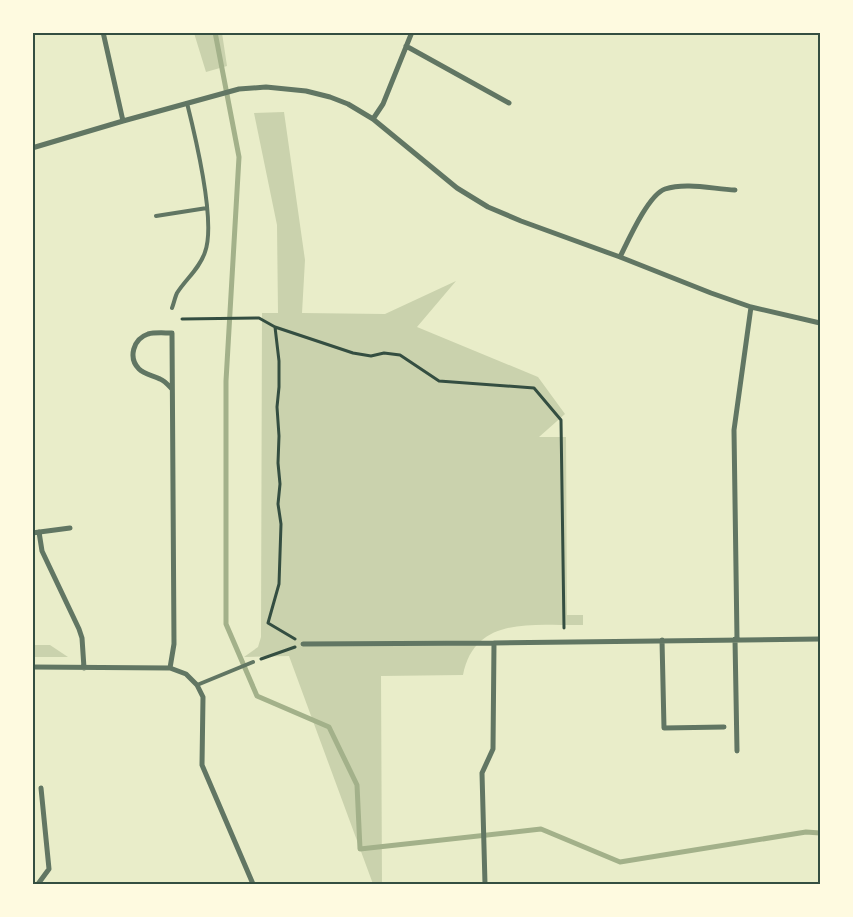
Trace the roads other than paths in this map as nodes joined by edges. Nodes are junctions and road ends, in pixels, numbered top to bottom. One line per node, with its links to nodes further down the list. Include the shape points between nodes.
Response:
1 (103, 32): 7 (street)
2 (412, 32): 3 (street)
3 (406, 46): 5 (street); 6 (street, via 383,104)
4 (188, 103): 6 (street, via 240,89 266,87 330,97); 7 (street); 10 (lane)
5 (509, 103)
6 (373, 119): 12 (street, via 457,188 488,207)
7 (123, 121): 8 (street)
8 (32, 148)
9 (735, 190): 12 (street, via 681,186 662,190 649,203)
10 (207, 208): 11 (lane); 14 (lane, via 209,233 206,250 177,294)
11 (156, 216)
12 (620, 257): 13 (street)
13 (751, 307): 15 (street); 21 (street, via 734,430)
14 (172, 308)
15 (820, 323)
16 (172, 389): 16 (street, via 172,333 147,334 134,346 134,362 145,374 161,379); 28 (street, via 174,644)
17 (70, 528): 18 (street)
18 (40, 532): 19 (street); 27 (street, via 42,551 82,638)
19 (32, 533)
20 (820, 638): 21 (street)
21 (736, 639): 22 (street); 31 (street)
22 (662, 640): 24 (street); 30 (street, via 664,728)
23 (303, 644): 24 (street)
24 (494, 644): 35 (street, via 493,748 482,772)
25 (253, 662): 29 (lane)
26 (32, 667): 27 (street)
27 (84, 668): 28 (street)
28 (170, 668): 29 (street, via 186,674)
29 (197, 685): 34 (street, via 202,697 202,765)
30 (724, 727)
31 (737, 751)
32 (41, 788): 33 (street, via 49,869)
33 (38, 884)
34 (253, 884)
35 (485, 884)

